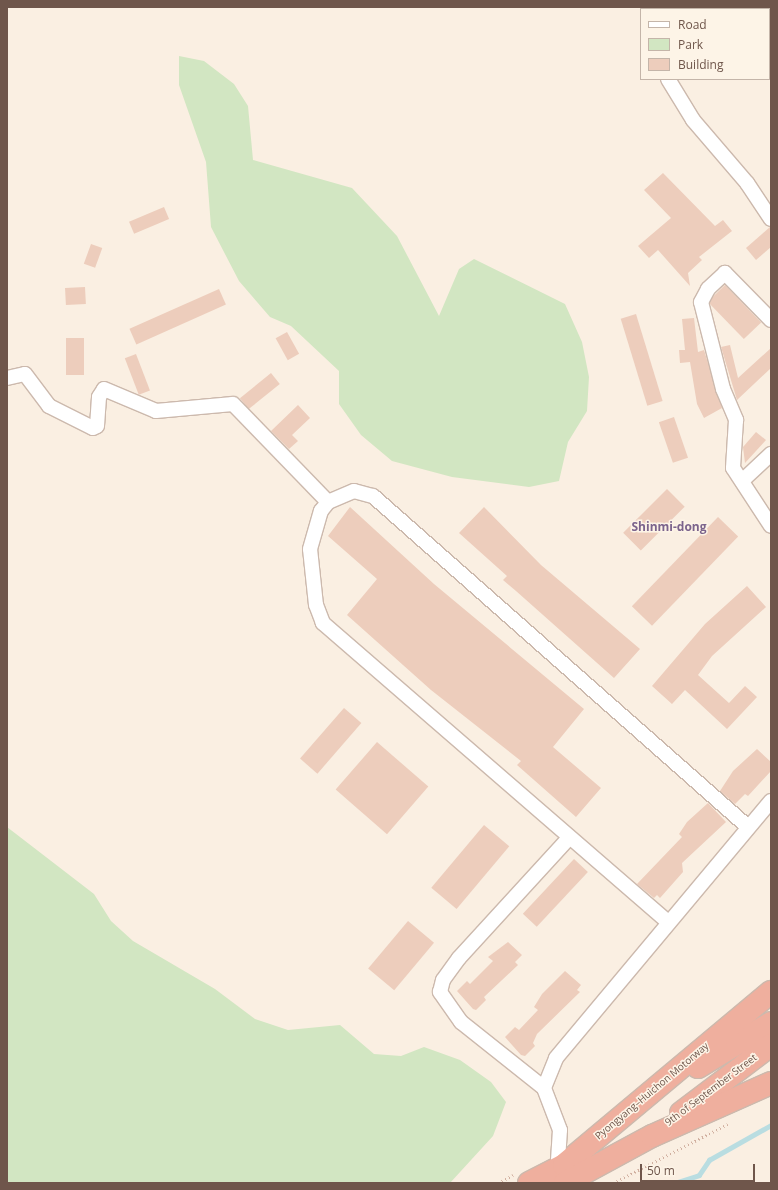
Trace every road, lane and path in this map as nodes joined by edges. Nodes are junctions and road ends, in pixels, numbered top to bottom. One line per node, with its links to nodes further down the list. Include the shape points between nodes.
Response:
1 (668, 80): 2 (street, via 675,96 747,183)
2 (771, 219)
3 (771, 320): 6 (street, via 725,273 708,289 701,302 723,389 736,420 732,460)
4 (7, 378): 7 (street, via 26,374 49,406 93,428 97,426 98,397 104,389 156,411 233,404)
5 (771, 454): 6 (street)
6 (742, 481): 8 (street)
7 (328, 502): 10 (street, via 354,491 373,496); 11 (street, via 321,511 310,549 316,605 323,623)
8 (771, 526)
9 (771, 801): 10 (street)
10 (748, 827): 12 (street)
11 (569, 838): 12 (street); 17 (street, via 459,958 443,980 440,992 461,1022)
12 (668, 922): 17 (street, via 575,1032 556,1058)
13 (771, 992): 18 (highway, Pyongyang–Huichon Motorway)
14 (771, 1023): 18 (highway, 9th of September Street)
15 (771, 1045): 20 (highway, 9th of September Street)
16 (771, 1083): 20 (highway, Pyongyang–Huichon Motorway)
17 (544, 1088): 21 (street, via 560,1130)
18 (640, 1102): 21 (highway, Pyongyang–Huichon Motorway)
19 (731, 1123): 23 (path)
20 (652, 1136): 21 (highway, Pyongyang–Huichon Motorway)
21 (560, 1178): 22 (highway, Pyongyang–Huichon Motorway)
22 (529, 1183)
23 (613, 1183)

